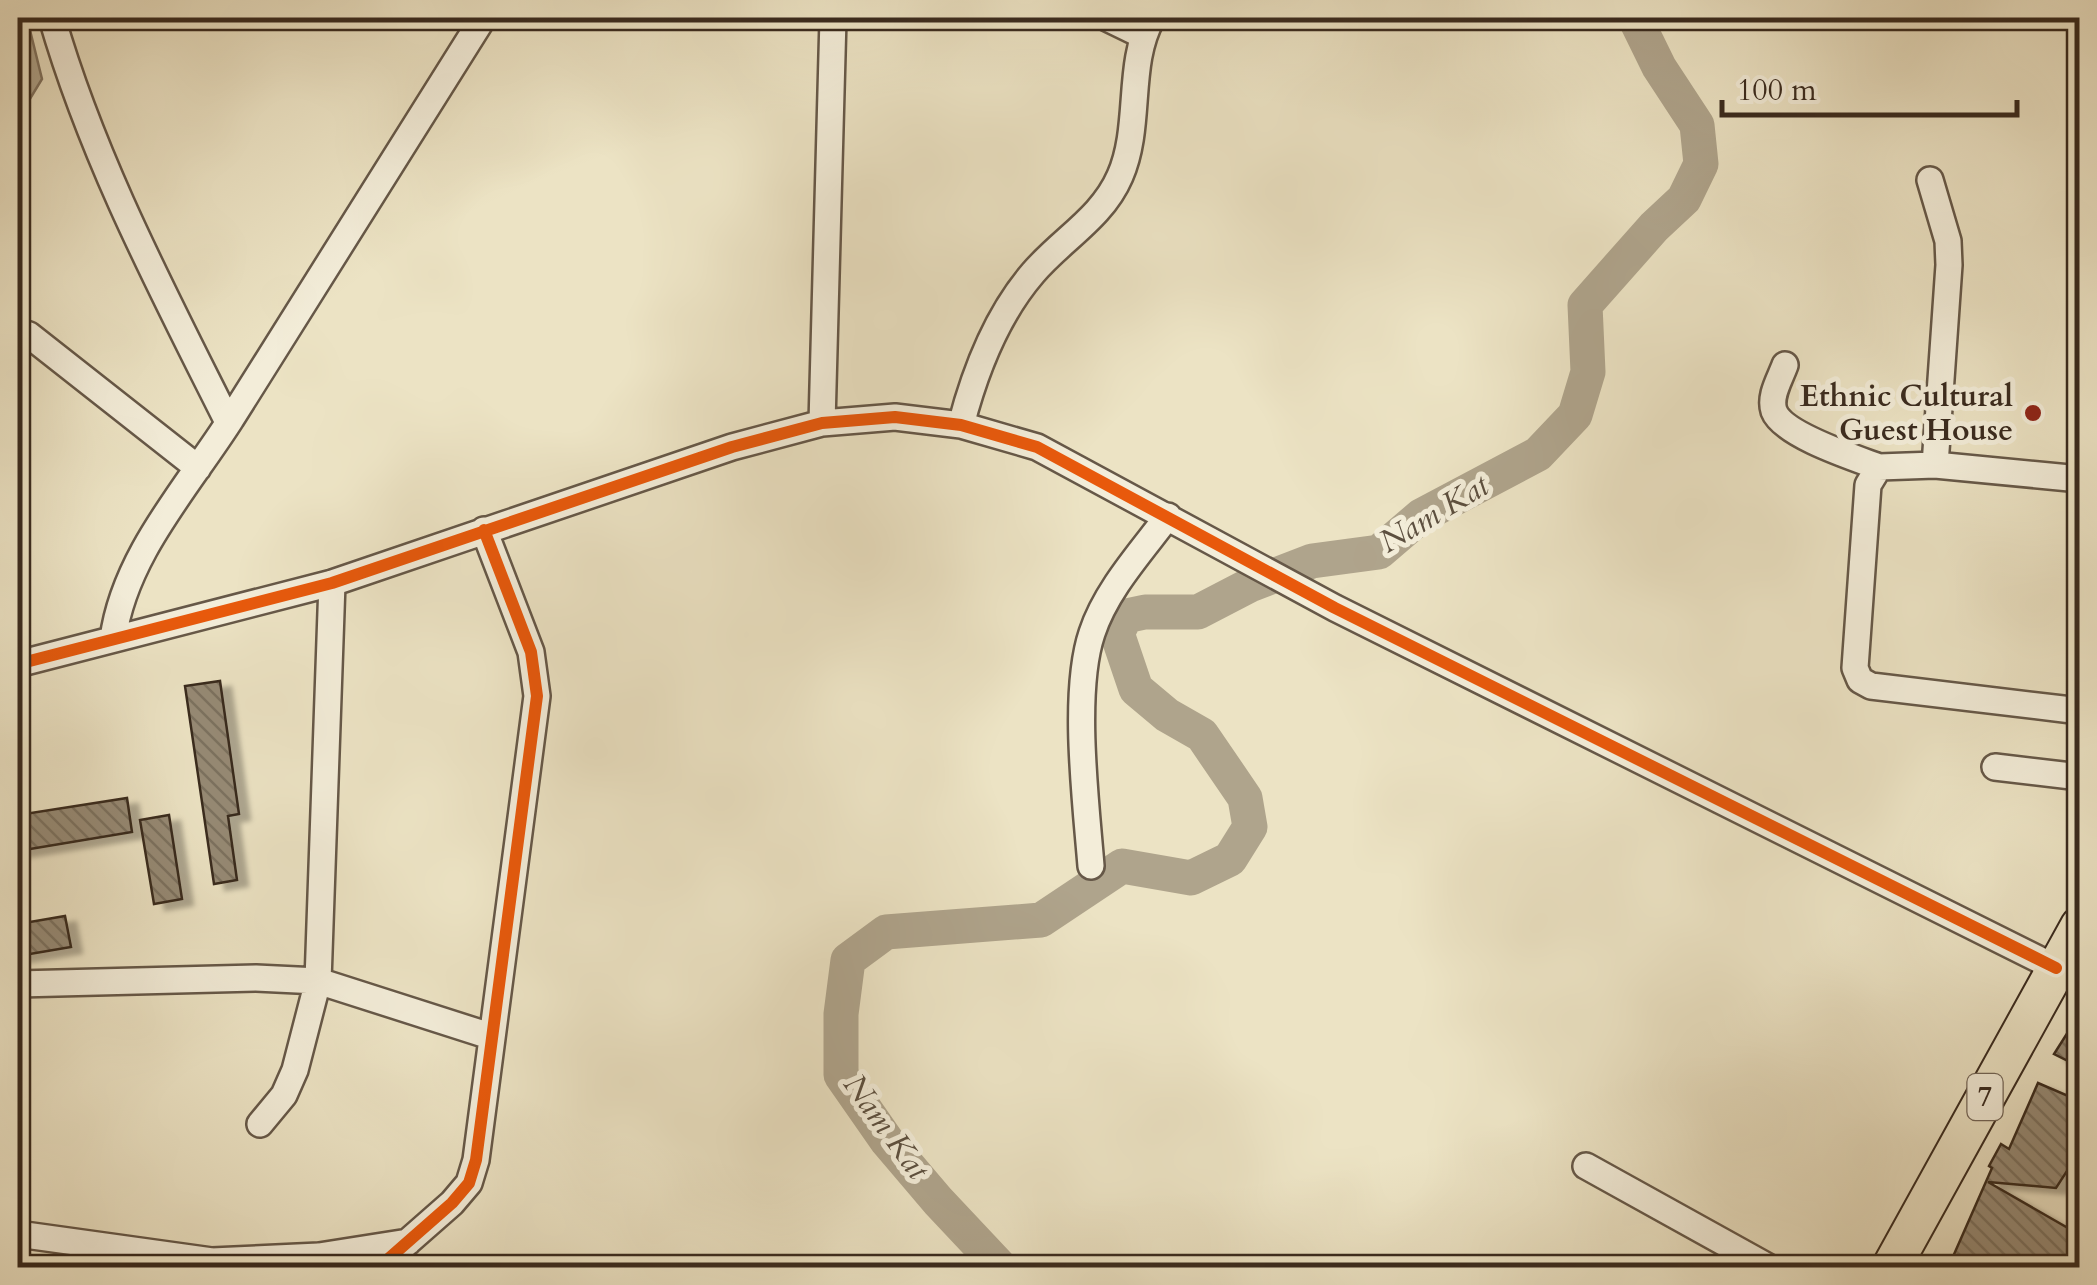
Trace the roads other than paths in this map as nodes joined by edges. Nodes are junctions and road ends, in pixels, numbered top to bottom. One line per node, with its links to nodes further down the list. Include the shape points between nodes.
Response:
1 (52, 18): 9 (street, via 74,93 134,235)
2 (483, 18): 9 (street)
3 (833, 18): 10 (street)
4 (1107, 18): 5 (street)
5 (1147, 26): 11 (street, via 1121,175 1102,208 1034,271 1011,302 974,373)
6 (1930, 180): 12 (street, via 1949,264)
7 (18, 331): 14 (street)
8 (1785, 365): 13 (street, via 1773,398 1782,423)
9 (228, 422): 14 (street)
10 (822, 423): 11 (street, via 895,417); 17 (street)
11 (961, 425): 16 (street, via 1036,447)
12 (1936, 466): 13 (street); 15 (street)
13 (1879, 467): 21 (street, via 1868,486 1860,680)
14 (198, 468): 19 (street, via 142,552 122,593)
15 (2080, 480)
16 (1168, 516): 24 (street, via 1090,636 1082,699); 25 (street, via 1335,608)
17 (484, 530): 18 (street); 28 (street, via 536,674 537,696)
18 (332, 583): 19 (street); 26 (street)
19 (113, 639): 20 (street)
20 (18, 664)
21 (2080, 711)
22 (1995, 767): 23 (street)
23 (2080, 777)
24 (1091, 866)
25 (2070, 952): 35 (highway, 7)
26 (318, 981): 27 (street); 28 (street); 29 (street, via 284,1095)
27 (18, 984)
28 (490, 1036): 32 (street, via 469,1184)
29 (260, 1124)
30 (1586, 1166): 34 (street)
31 (18, 1234): 32 (street, via 212,1261 319,1256)
32 (408, 1242): 33 (street)
33 (378, 1268)
34 (1770, 1268)
35 (1891, 1268)

